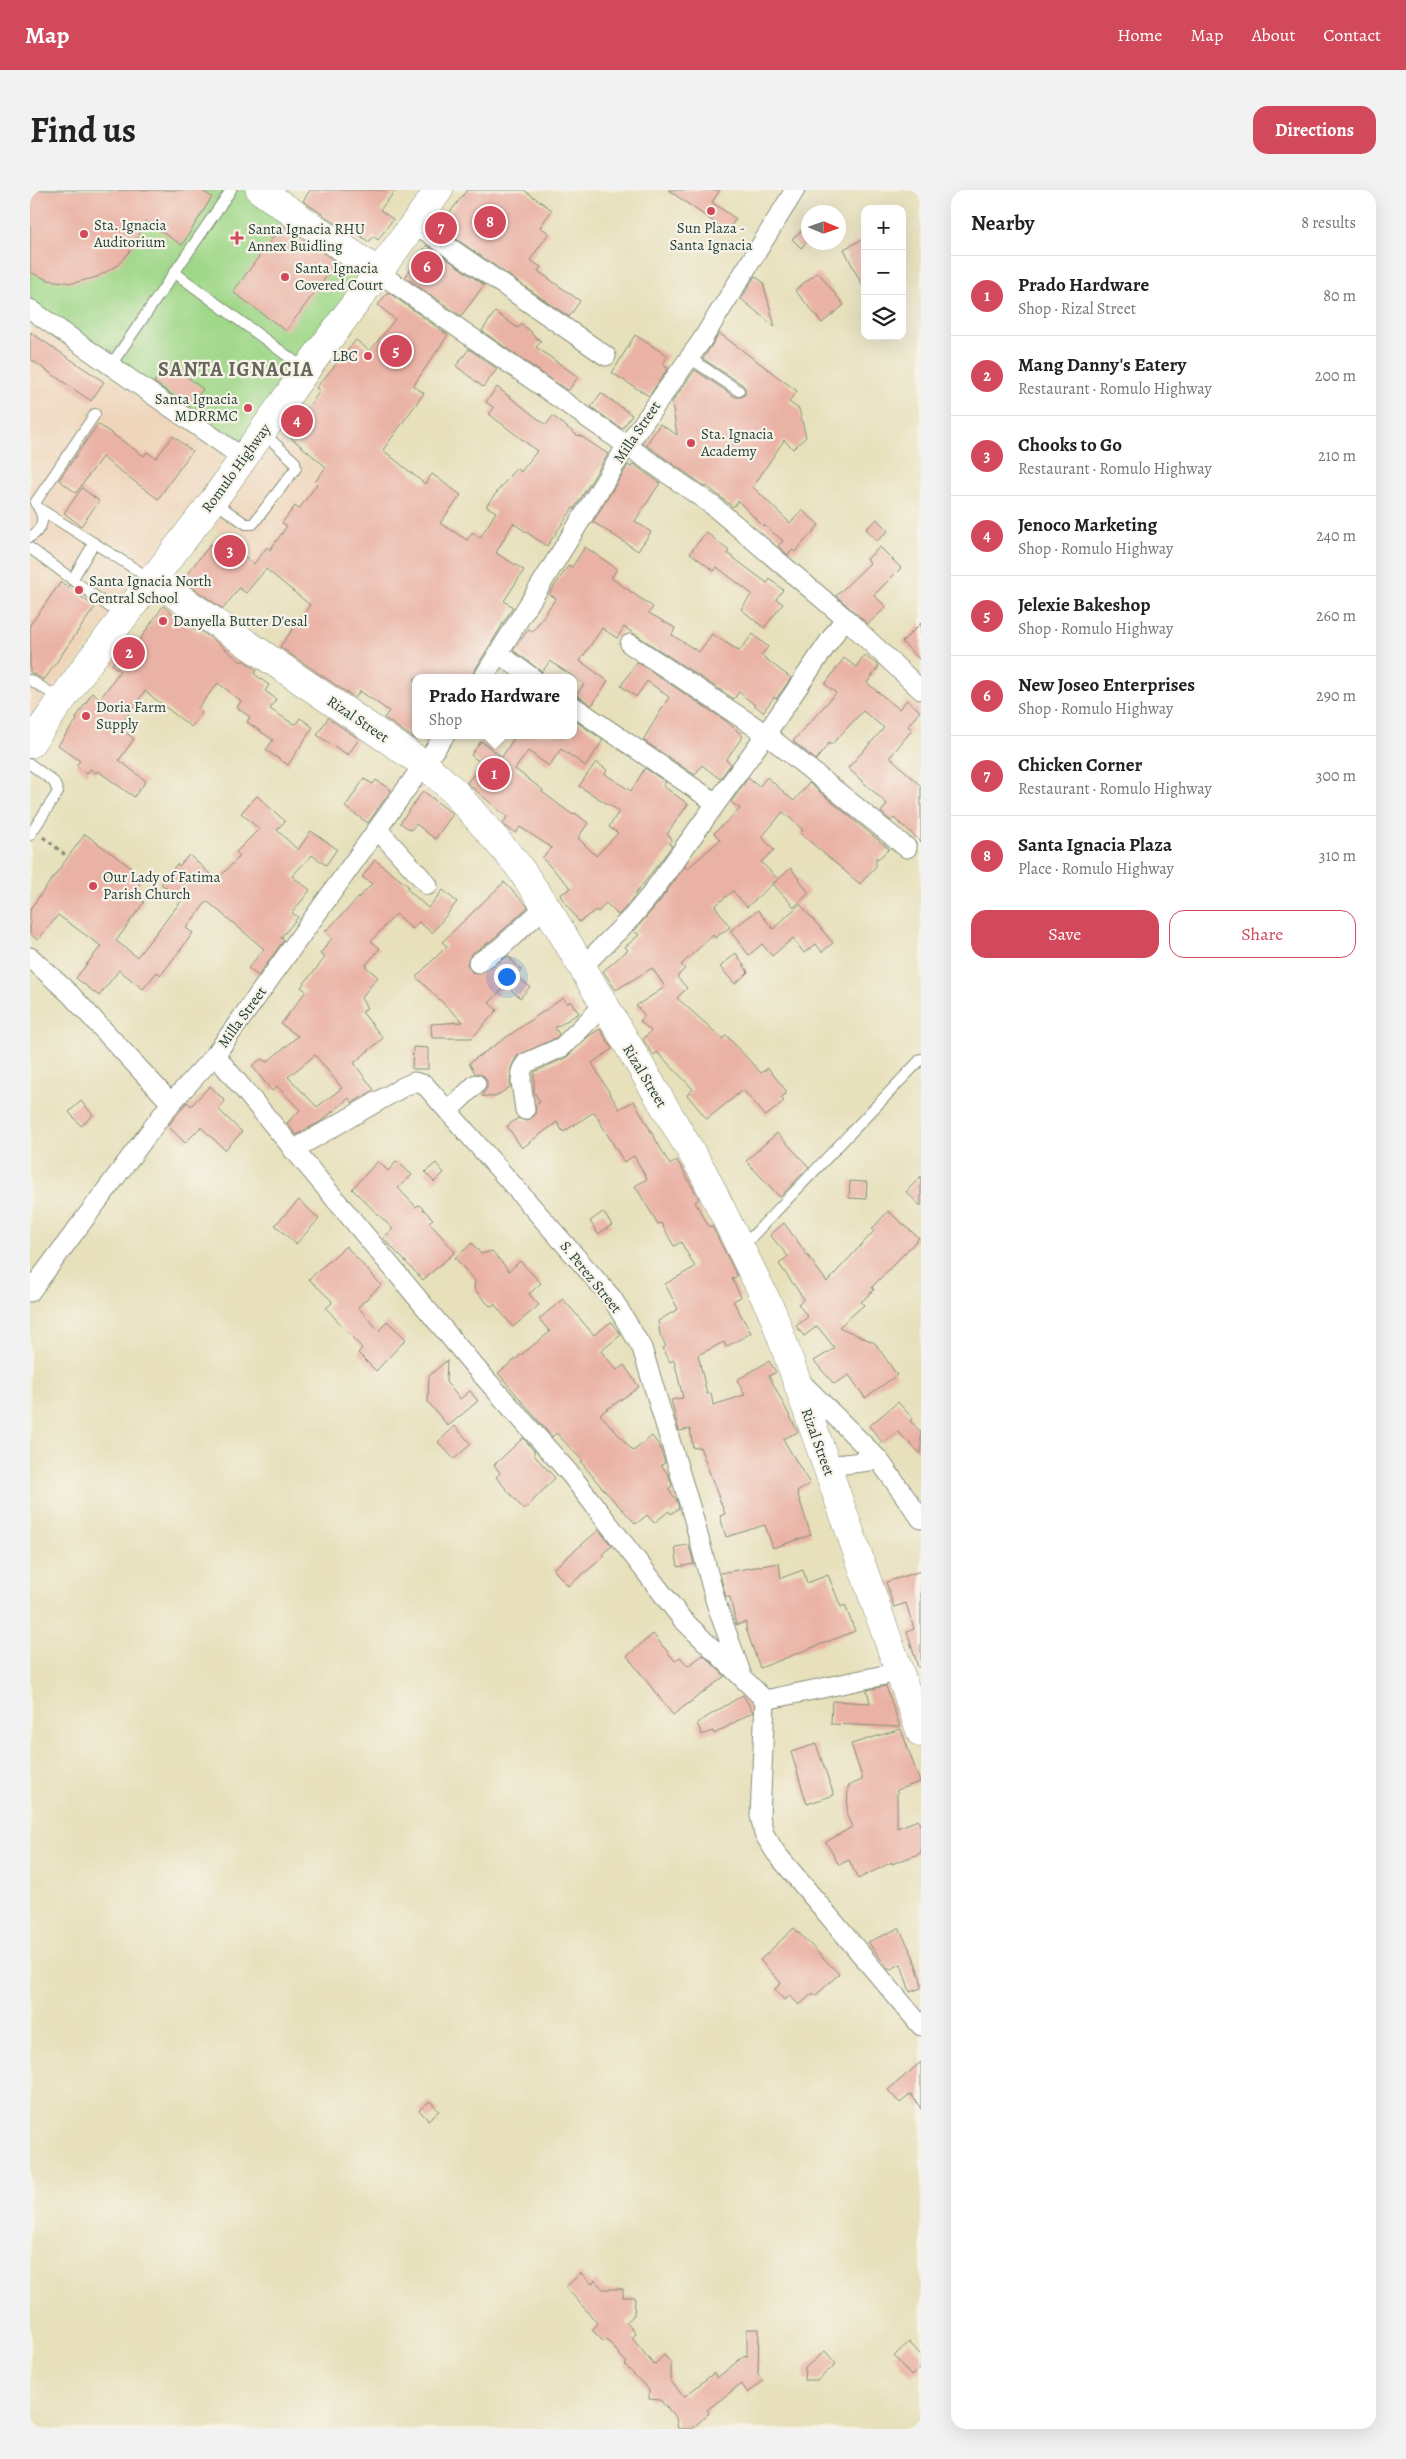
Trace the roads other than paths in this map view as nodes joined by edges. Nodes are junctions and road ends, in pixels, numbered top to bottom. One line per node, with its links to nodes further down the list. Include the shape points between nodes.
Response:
1 (230, 190): 6 (lane)
2 (260, 190): 7 (main road)
3 (439, 190): 5 (main road, Romulo Highway)
4 (795, 190): 10 (street, Milla Street, via 702,340)
5 (414, 223): 7 (main road, Romulo Highway); 9 (street)
6 (174, 272): 11 (lane); 12 (lane)
7 (378, 272): 12 (main road, Romulo Highway); 16 (street)
8 (30, 309): 11 (street)
9 (606, 356)
10 (688, 357): 13 (lane); 16 (street, Milla Street)
11 (111, 365): 17 (street)
12 (306, 370): 15 (main road, Romulo Highway)
13 (739, 391)
14 (96, 414): 19 (lane)
15 (262, 432): 17 (main road, Romulo Highway); 18 (lane, via 296,462 296,468 253,524 246,524)
16 (626, 447): 26 (street, via 712,506); 28 (street, Milla Street)
17 (243, 458): 18 (main road, Romulo Highway)
18 (213, 501): 23 (main road, Romulo Highway)
19 (35, 504): 20 (lane, via 42,524); 21 (lane)
20 (30, 537)
21 (94, 543): 23 (lane); 24 (lane)
22 (30, 548): 24 (lane)
23 (152, 579): 25 (main road, Romulo Highway); 39 (main road, Rizal Street)
24 (72, 580): 25 (lane)
25 (124, 617): 33 (main road, Romulo Highway)
26 (845, 618): 32 (street); 35 (street)
27 (630, 644): 35 (street)
28 (499, 654): 29 (street, Milla Street); 30 (street)
29 (486, 674)
30 (527, 674)
31 (30, 680): 33 (lane)
32 (921, 690)
33 (61, 699): 37 (main road, Romulo Highway)
34 (577, 709): 40 (street)
35 (766, 734): 40 (street); 43 (street)
36 (442, 739): 39 (street, Milla Street)
37 (30, 744)
38 (30, 764): 42 (lane, via 54,782 58,792)
39 (425, 764): 41 (street, Milla Street); 45 (main road, Rizal Street, via 454,791 517,864)
40 (716, 803): 48 (street, via 632,917)
41 (378, 830): 44 (street); 50 (street, Milla Street)
42 (32, 833)
43 (907, 848)
44 (428, 885)
45 (546, 906): 47 (street); 48 (main road, Rizal Street)
46 (30, 957): 53 (street, via 70,994)
47 (478, 964)
48 (581, 968): 49 (main road, Rizal Street)
49 (603, 1006): 54 (street, via 562,1047 526,1063 521,1082); 57 (main road, Rizal Street, via 702,1172)
50 (215, 1056): 53 (street, Milla Street); 56 (street)
51 (921, 1059): 57 (lane)
52 (476, 1084): 55 (street)
53 (172, 1103): 58 (street, Milla Street)
54 (525, 1110)
55 (448, 1111): 56 (street, S. Perez Street, via 425,1085 414,1082); 64 (street, S. Perez Street, via 612,1298 642,1348 716,1603)
56 (293, 1150): 64 (street, via 571,1475 682,1618)
57 (740, 1249): 59 (main road, Rizal Street, via 772,1314)
58 (30, 1292)
59 (794, 1374): 60 (street); 61 (main road, Rizal Street)
60 (879, 1460): 61 (street); 62 (street)
61 (826, 1466): 63 (main road, Rizal Street)
62 (921, 1519)
63 (899, 1672): 65 (street); 66 (main road, Rizal Street)
64 (743, 1679): 65 (street)
65 (765, 1700): 67 (street, via 760,1816 764,1834 776,1853)
66 (921, 1733)
67 (921, 2026)

